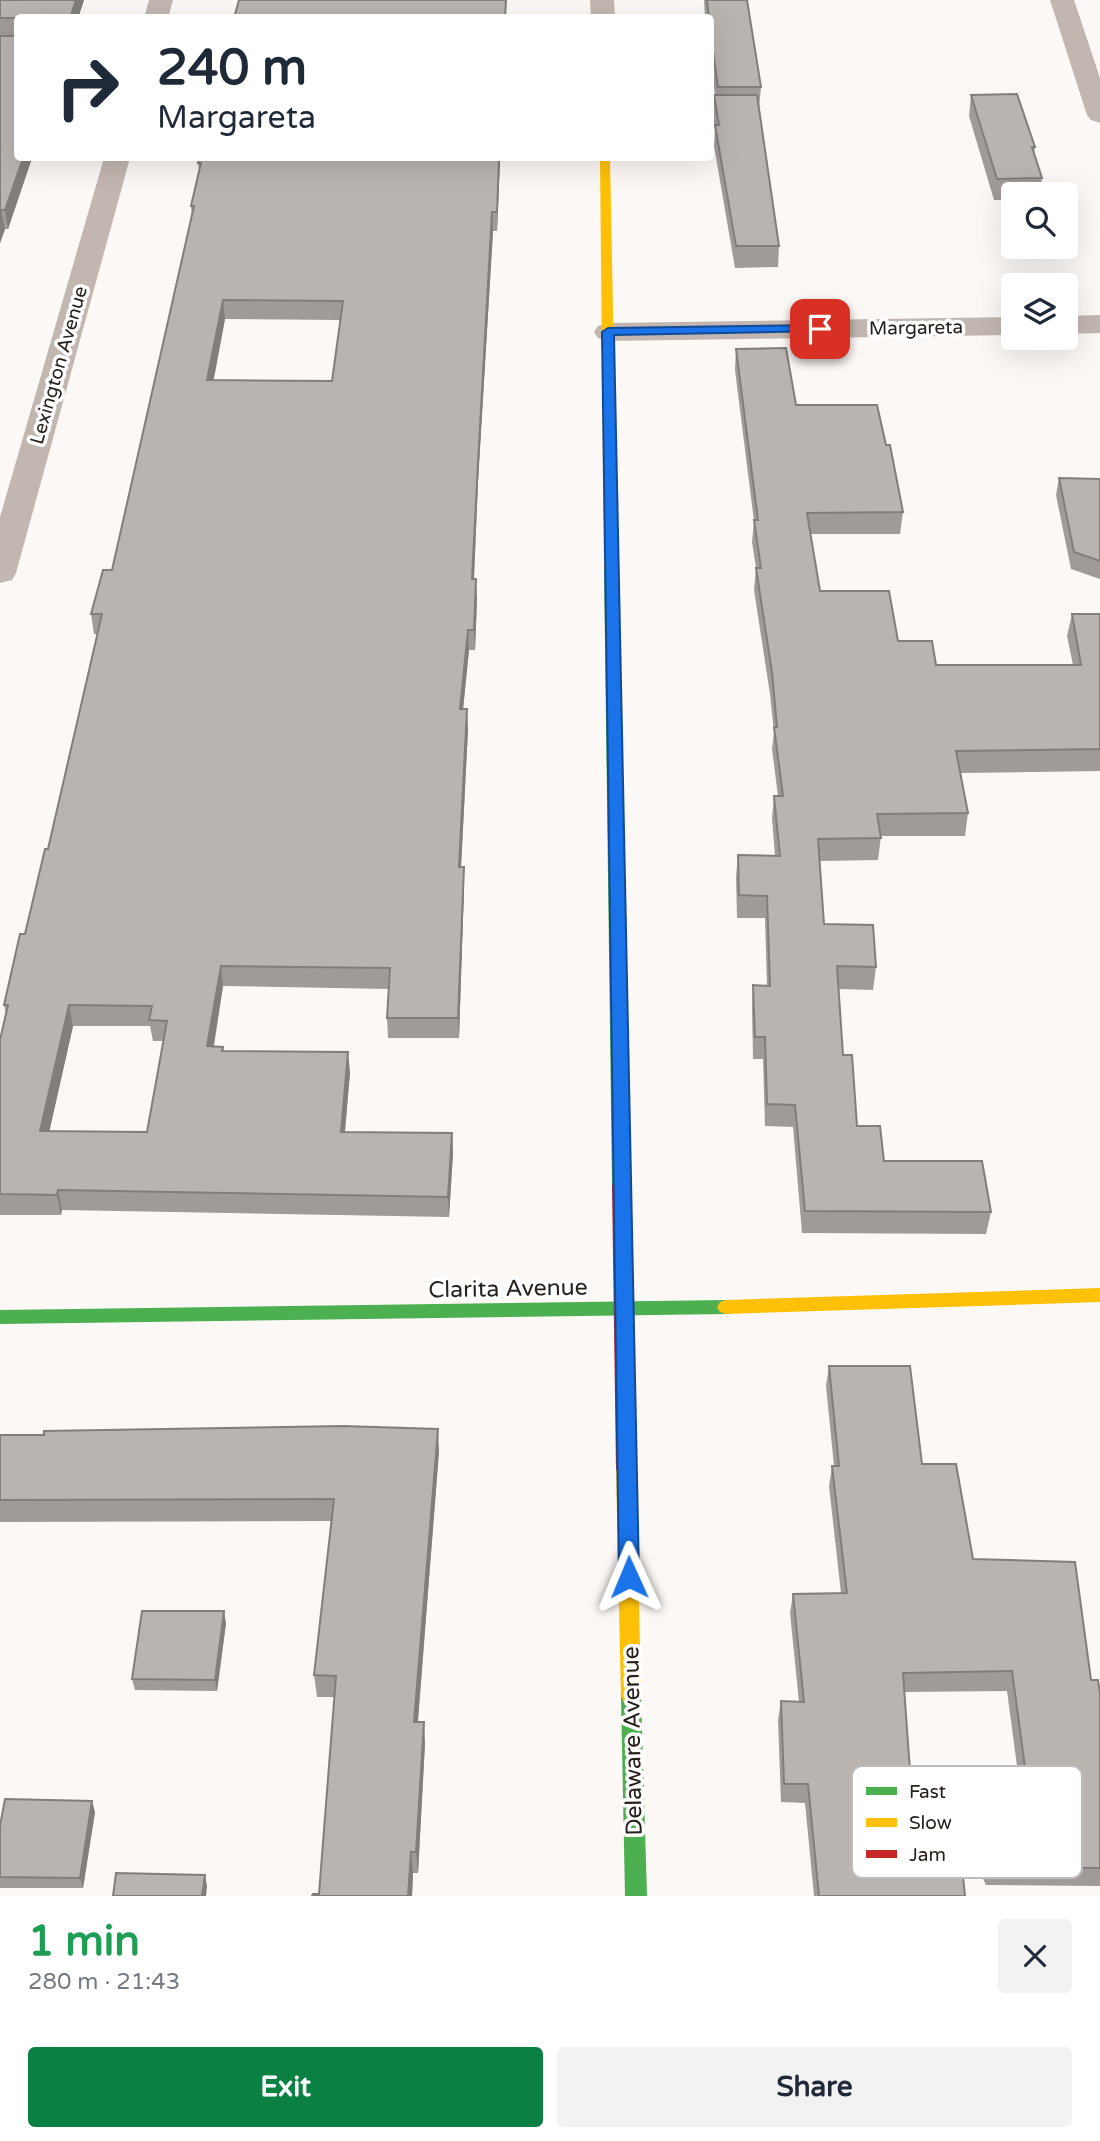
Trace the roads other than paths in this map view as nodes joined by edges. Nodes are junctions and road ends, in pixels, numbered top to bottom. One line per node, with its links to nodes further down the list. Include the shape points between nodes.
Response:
1 (1062, 0): 2 (street)
2 (1100, 115)
3 (116, 161): 9 (street, Lexington Avenue)
4 (605, 161): 8 (street, Delaware Avenue)
5 (1100, 324): 6 (street)
6 (1078, 325)
7 (1001, 326): 8 (street, Margareta)
8 (608, 332): 11 (street, Delaware Avenue)
9 (0, 573)
10 (1100, 1295): 11 (street, Clarita Avenue)
11 (624, 1310): 12 (street, Clarita Avenue); 13 (street, Delaware Avenue)
12 (0, 1317)
13 (636, 1896)

